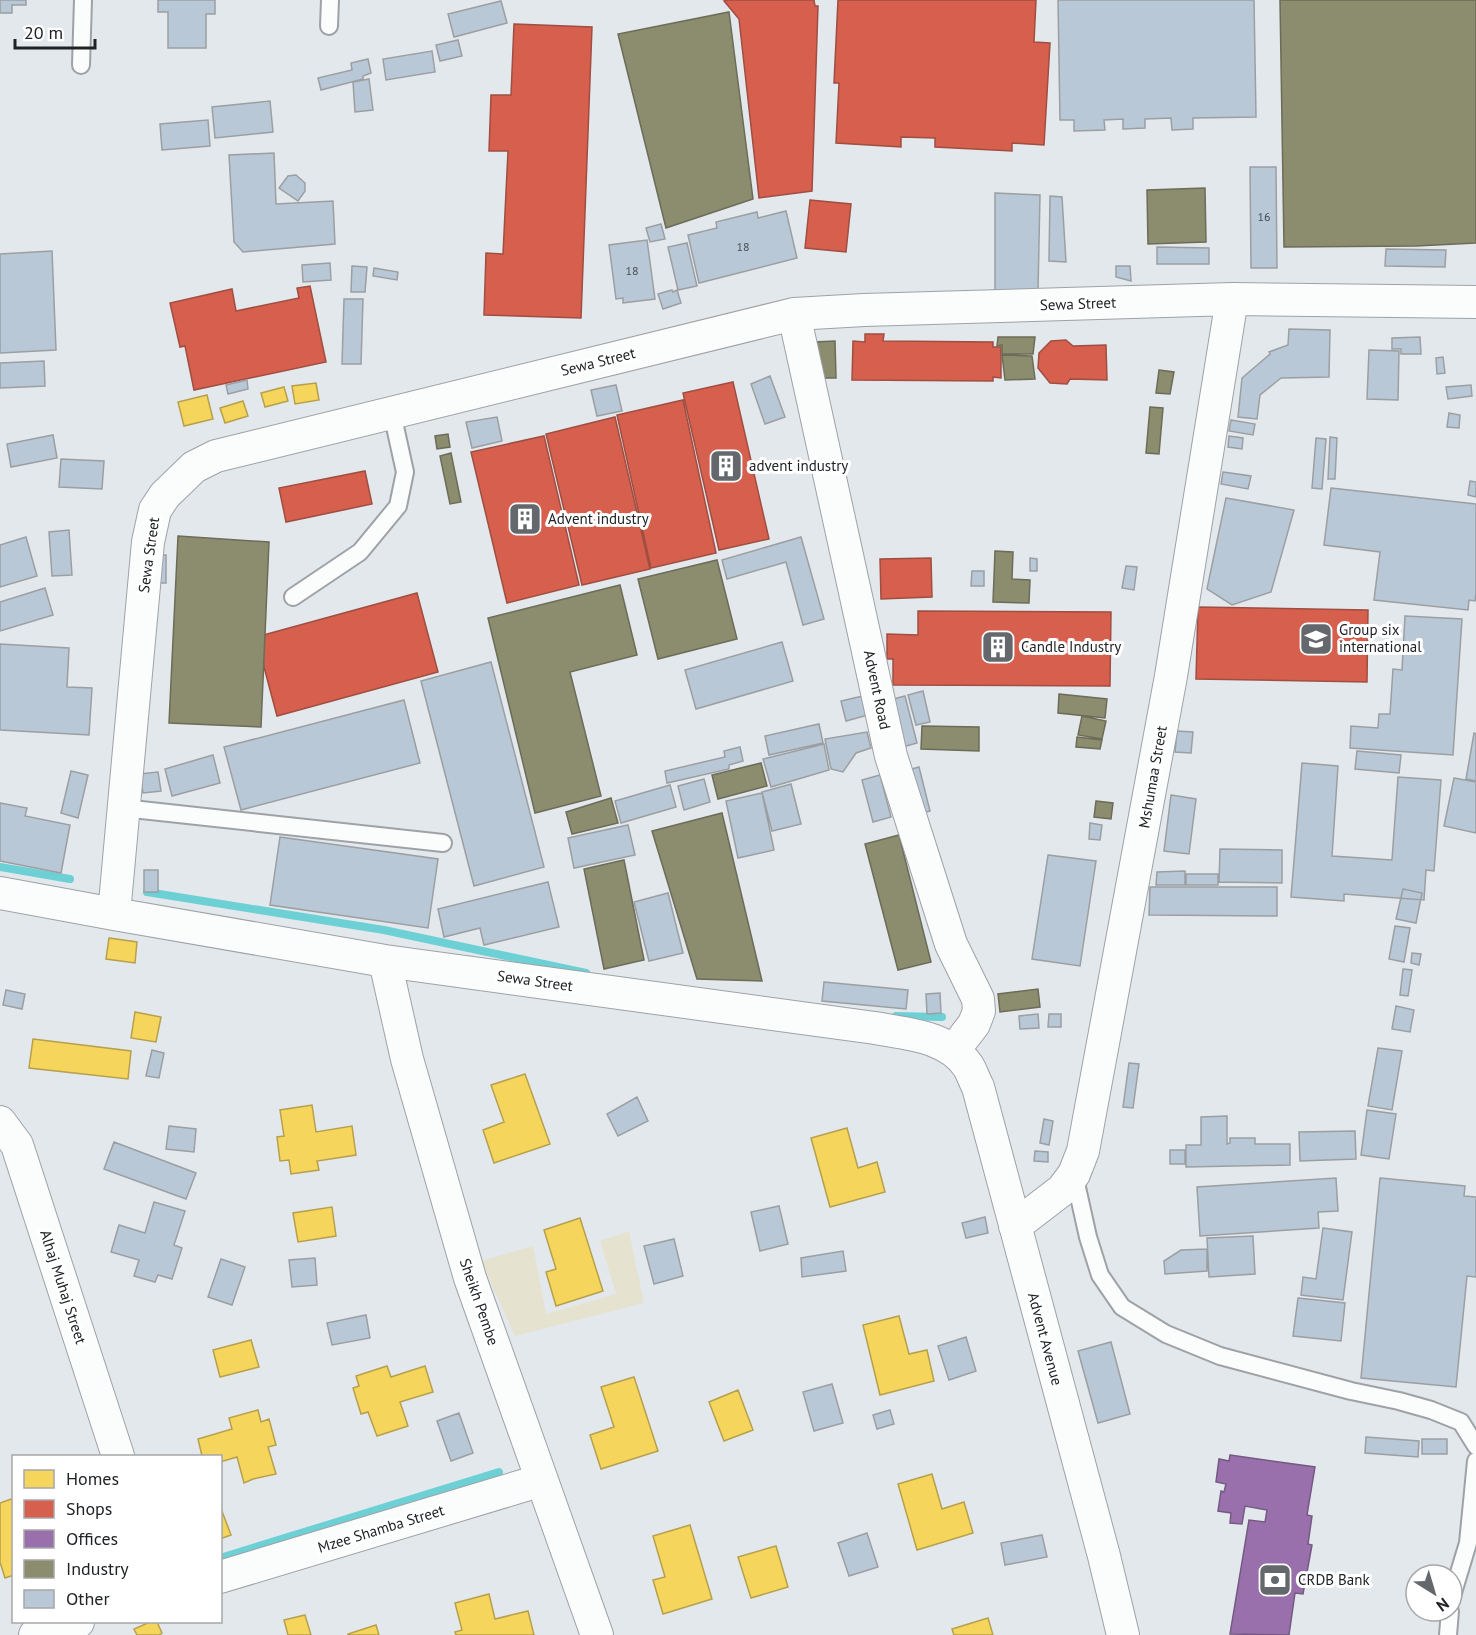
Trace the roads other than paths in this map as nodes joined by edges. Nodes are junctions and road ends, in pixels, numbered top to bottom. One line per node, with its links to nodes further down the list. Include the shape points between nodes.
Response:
1 (83, 0): 4 (lane)
2 (330, 0): 3 (lane)
3 (329, 26)
4 (81, 65)
5 (1232, 299): 6 (street, Sewa Street); 7 (street, Sewa Street); 17 (street, Mshumaa Street, via 1171,676 1094,1096 1083,1152)
6 (1476, 302)
7 (794, 314): 8 (street, Sewa Street); 15 (street, Advent Road, via 891,756 951,944 978,999 974,1024)
8 (392, 413): 9 (lane, via 405,472 398,506 360,552); 10 (street, Sewa Street, via 216,456 194,467 165,495 155,510 148,542)
9 (293, 597)
10 (123, 808): 11 (lane); 13 (street, Sewa Street)
11 (444, 843)
12 (0, 893): 13 (street, Sewa Street)
13 (114, 914): 14 (street, Sewa Street)
14 (385, 961): 15 (street, Sewa Street, via 875,1028 917,1036); 22 (street, Sheikh Pembe, via 407,1059 470,1278)
15 (954, 1050): 18 (street, Advent Avenue, via 968,1066 978,1087)
16 (0, 1122): 20 (street, Alhaj Muhaj Street, via 17,1145)
17 (1074, 1174): 18 (street, Mshumaa Street, via 1062,1190); 19 (lane, via 1100,1275 1122,1307 1166,1335 1220,1356 1431,1410 1461,1422)
18 (1015, 1226): 28 (street, Advent Avenue)
19 (1476, 1446)
20 (118, 1455)
21 (1476, 1461): 23 (lane, via 1468,1543)
22 (542, 1480): 24 (street, Mzee Shamba Street); 27 (street, Sheikh Pembe)
23 (1462, 1563)
24 (222, 1576)
25 (75, 1623): 26 (street)
26 (35, 1635)
27 (597, 1635)
28 (1123, 1635)

